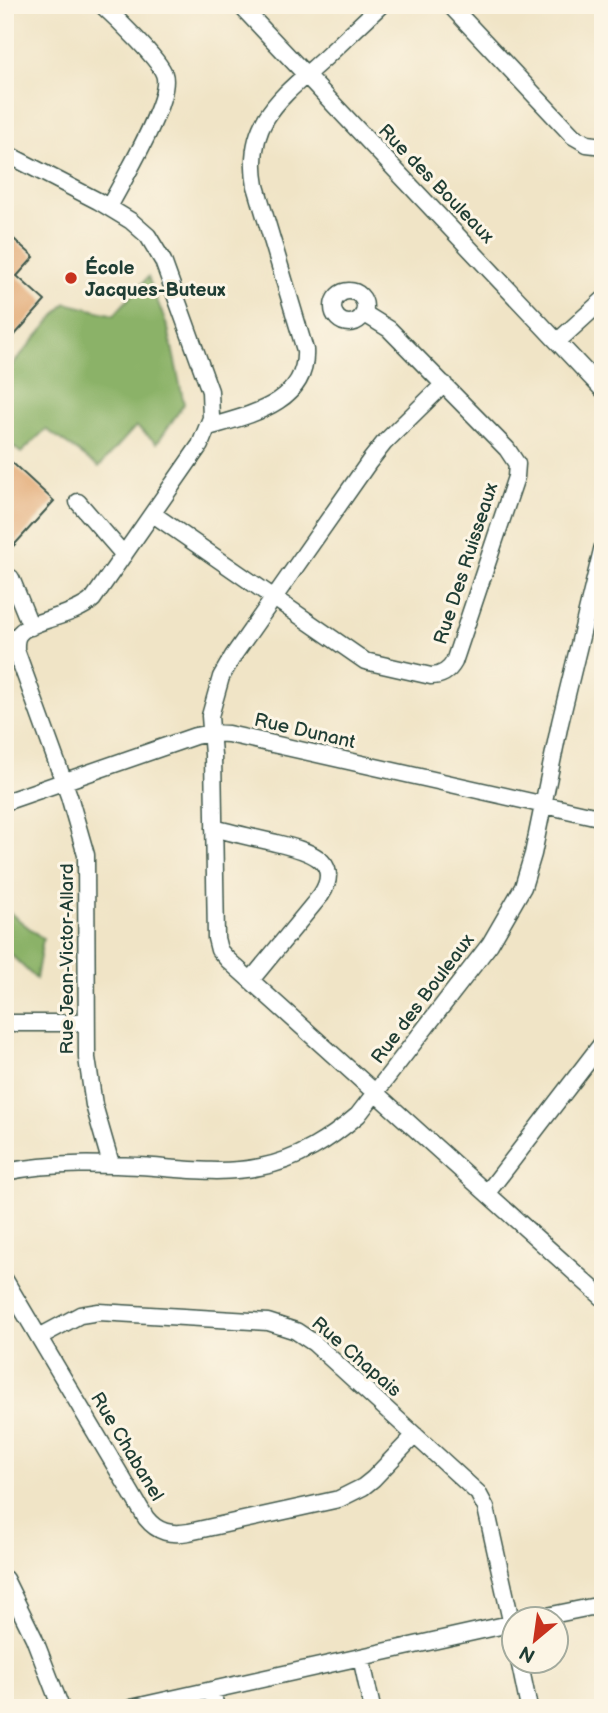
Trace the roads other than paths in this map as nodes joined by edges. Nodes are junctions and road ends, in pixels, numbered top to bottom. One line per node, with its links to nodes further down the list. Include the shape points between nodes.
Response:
1 (102, 5): 8 (street, via 159,65 166,81 159,108)
2 (240, 5): 5 (street, Rue des Bouleaux)
3 (381, 5): 5 (street)
4 (450, 5): 6 (street, via 573,136)
5 (305, 75): 11 (street, Rue des Bouleaux); 14 (street, via 283,94 263,122 253,166 305,350 305,364 294,387 271,406)
6 (603, 146)
7 (5, 153): 8 (street)
8 (109, 207): 14 (street, via 141,228 163,261 210,391)
9 (603, 300): 11 (street)
10 (365, 314): 12 (street, Rue Des Ruisseaux, via 389,328)
11 (558, 341): 13 (street, Rue des Bouleaux)
12 (444, 384): 20 (street, via 376,453); 20 (street, Rue Des Ruisseaux, via 507,449 517,468 451,666 431,676 370,663)
13 (603, 390)
14 (209, 426): 16 (street)
15 (78, 502): 18 (street)
16 (153, 514): 18 (street); 20 (street, Rue Des Ruisseaux)
17 (603, 546): 25 (street, Rue des Bouleaux)
18 (124, 555): 21 (street, via 87,604)
19 (11, 578): 21 (street, Rue Jean-Victor-Allard)
20 (274, 597): 22 (street, via 221,677 211,708)
21 (24, 631): 23 (street, Rue Jean-Victor-Allard, via 16,650)
22 (211, 733): 23 (street, Rue Dunant); 25 (street, Rue Dunant); 27 (street)
23 (64, 782): 24 (street, Rue Dunant); 30 (street, Rue Jean-Victor-Allard, via 86,855)
24 (5, 802)
25 (543, 804): 26 (street, Rue Dunant); 32 (street, Rue des Bouleaux, via 530,867 510,912)
26 (603, 818)
27 (214, 828): 28 (street, via 217,944 223,956); 28 (street, via 310,852 327,871 321,895)
28 (251, 980): 32 (street)
29 (5, 1023): 30 (street)
30 (86, 1023): 33 (street, Rue Jean-Victor-Allard, via 91,1090)
31 (603, 1042): 35 (street)
32 (376, 1094): 33 (street, Rue des Bouleaux, via 330,1138 274,1164 226,1171); 35 (street)
33 (111, 1164): 34 (street, Rue des Bouleaux, via 60,1164)
34 (5, 1172)
35 (487, 1194): 37 (street)
36 (5, 1280): 38 (street, Rue Chabanel)
37 (603, 1297)
38 (38, 1337): 39 (street, Rue Chapais, via 93,1312 277,1324 314,1343); 39 (street, Rue Chabanel, via 146,1518 165,1533 189,1532 339,1499 373,1479)
39 (415, 1435): 41 (street, Rue Chapais, via 483,1501)
40 (5, 1579): 48 (street)
41 (508, 1604)
42 (603, 1608): 43 (street)
43 (570, 1612)
44 (500, 1630): 45 (street)
45 (361, 1657): 47 (street); 51 (street)
46 (522, 1674): 52 (street)
47 (212, 1690): 49 (street); 50 (street)
48 (61, 1708)
49 (131, 1708)
50 (216, 1708)
51 (372, 1708)
52 (529, 1708)

